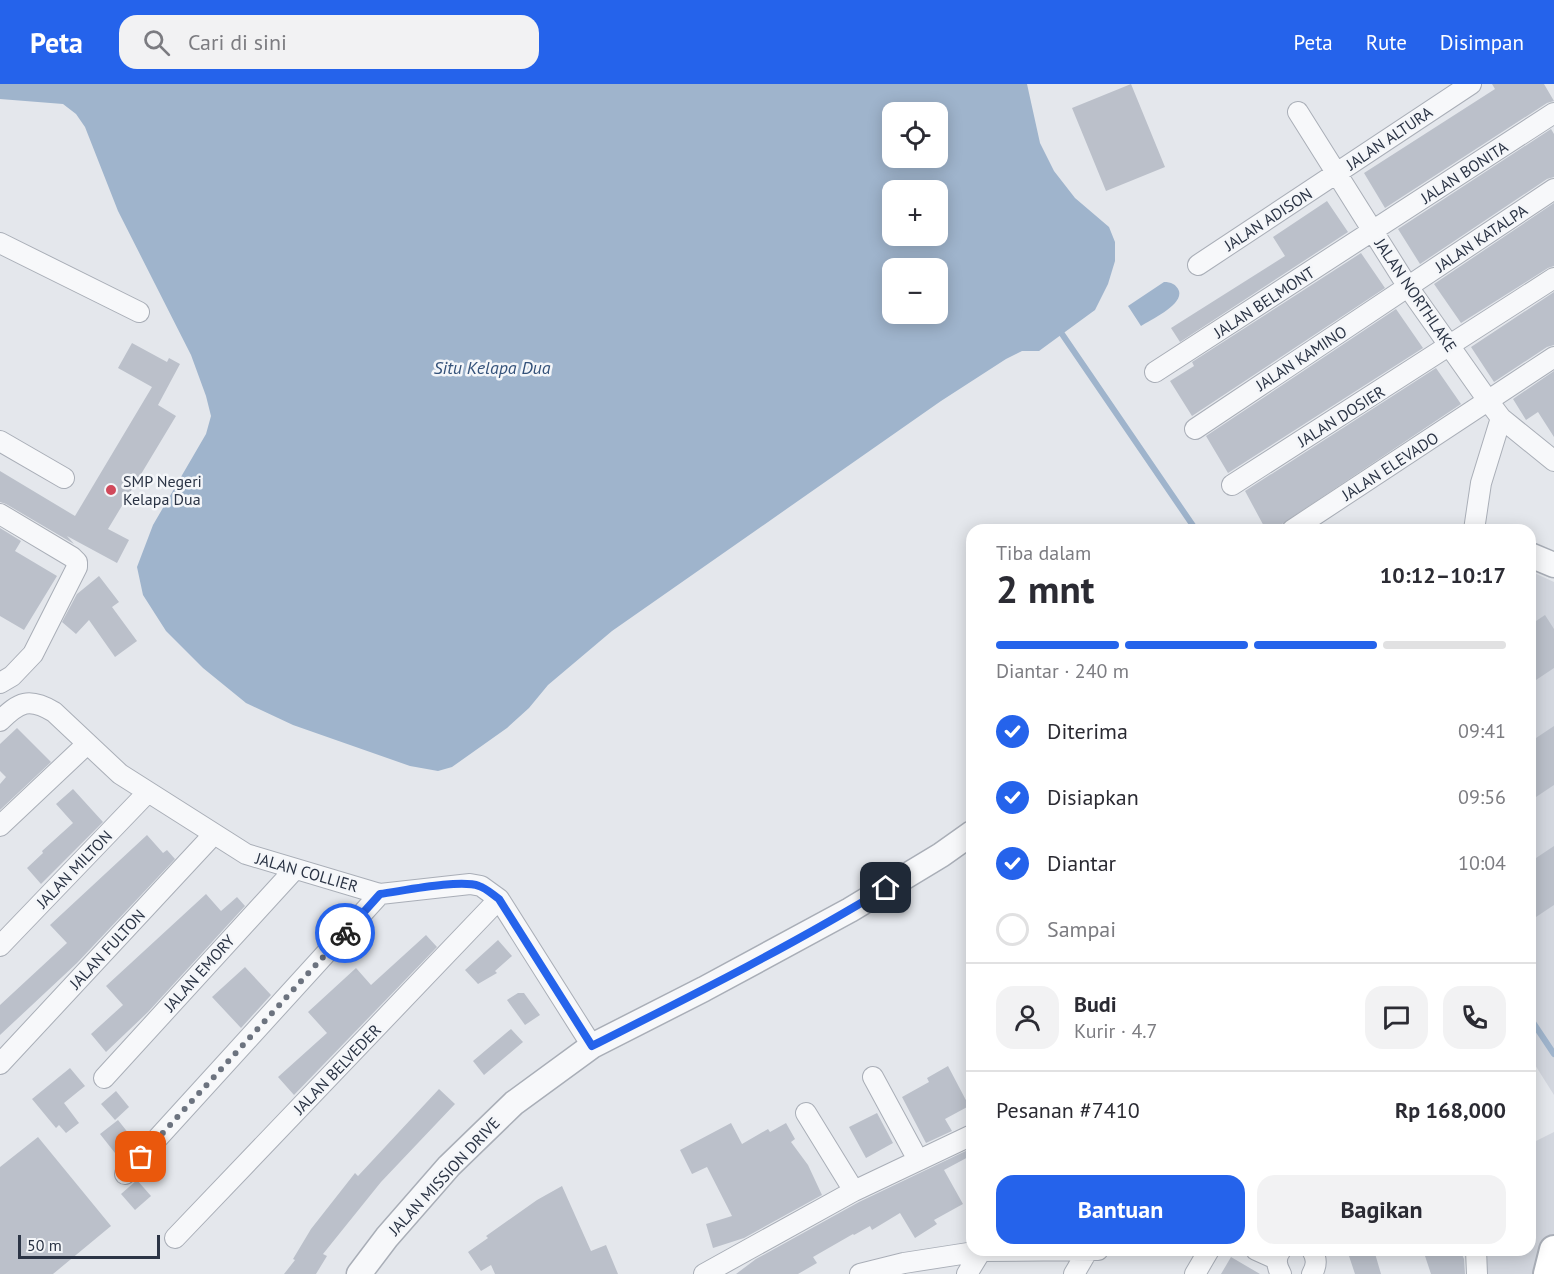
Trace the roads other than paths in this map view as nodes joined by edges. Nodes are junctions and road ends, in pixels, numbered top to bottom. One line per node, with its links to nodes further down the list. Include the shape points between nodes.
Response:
1 (1471, 84): 4 (street, JALAN ALTURA)
2 (1298, 112): 4 (street, JALAN NORTHLAKE)
3 (1554, 113): 6 (street, JALAN BONITA)
4 (1338, 173): 6 (street, JALAN NORTHLAKE); 8 (street, JALAN ADISON)
5 (1554, 189): 10 (street, JALAN KATALPA)
6 (1374, 231): 10 (street, JALAN NORTHLAKE); 14 (street, JALAN BELMONT)
7 (0, 243): 11 (street)
8 (1198, 265)
9 (1554, 278): 12 (street, JALAN DOSIER)
10 (1408, 287): 12 (street, JALAN NORTHLAKE); 17 (street, JALAN KAMINO)
11 (139, 312)
12 (1450, 346): 15 (street, JALAN NORTHLAKE); 21 (street, JALAN DOSIER)
13 (1554, 357): 15 (street, JALAN ELEVADO)
14 (1155, 372)
15 (1489, 402): 16 (street, JALAN NORTHLAKE); 23 (street, JALAN ELEVADO)
16 (1501, 418): 19 (street, JALAN NORTHLAKE); 24 (street, via 1481,483)
17 (1195, 429)
18 (0, 441): 20 (street)
19 (1549, 450)
20 (64, 478)
21 (1232, 485)
22 (0, 514): 27 (street, via 72,557 77,567 33,654 12,676)
23 (1301, 524)
24 (1475, 524)
25 (1536, 558): 26 (street)
26 (1554, 565)
27 (0, 682)
28 (0, 721): 29 (street, JALAN COLLIER, via 22,703 42,704)
29 (87, 744): 30 (street, JALAN COLLIER, via 120,774); 31 (street)
30 (148, 792): 32 (street, JALAN COLLIER); 37 (street, JALAN MILTON)
31 (0, 826)
32 (214, 834): 34 (street, JALAN COLLIER, via 246,854); 39 (street, JALAN FULTON)
33 (966, 837): 38 (street, JALAN MISSION DRIVE, via 850,910)
34 (295, 869): 35 (street, JALAN COLLIER); 41 (street, JALAN EMORY)
35 (380, 894): 36 (street, JALAN COLLIER, via 470,884 481,886); 45 (street)
36 (499, 899): 38 (street, JALAN COLLIER); 47 (street, JALAN BELVEDER)
37 (0, 946)
38 (592, 1046): 55 (street, JALAN MISSION DRIVE, via 514,1103 449,1166)
39 (0, 1064)
40 (873, 1077): 44 (street)
41 (104, 1078)
42 (806, 1113): 46 (street)
43 (966, 1138): 44 (street)
44 (918, 1160): 46 (street)
45 (125, 1174)
46 (854, 1191): 56 (street)
47 (175, 1238)
48 (1554, 1250): 63 (main road)
49 (966, 1253): 57 (street)
50 (978, 1256): 58 (street)
51 (1084, 1256): 59 (street)
52 (1206, 1256): 60 (street)
53 (1315, 1256): 61 (street)
54 (1476, 1256): 62 (street)
55 (359, 1274)
56 (704, 1274)
57 (860, 1274)
58 (967, 1274)
59 (1074, 1274)
60 (1195, 1274)
61 (1312, 1274)
62 (1477, 1274)
63 (1548, 1274)

